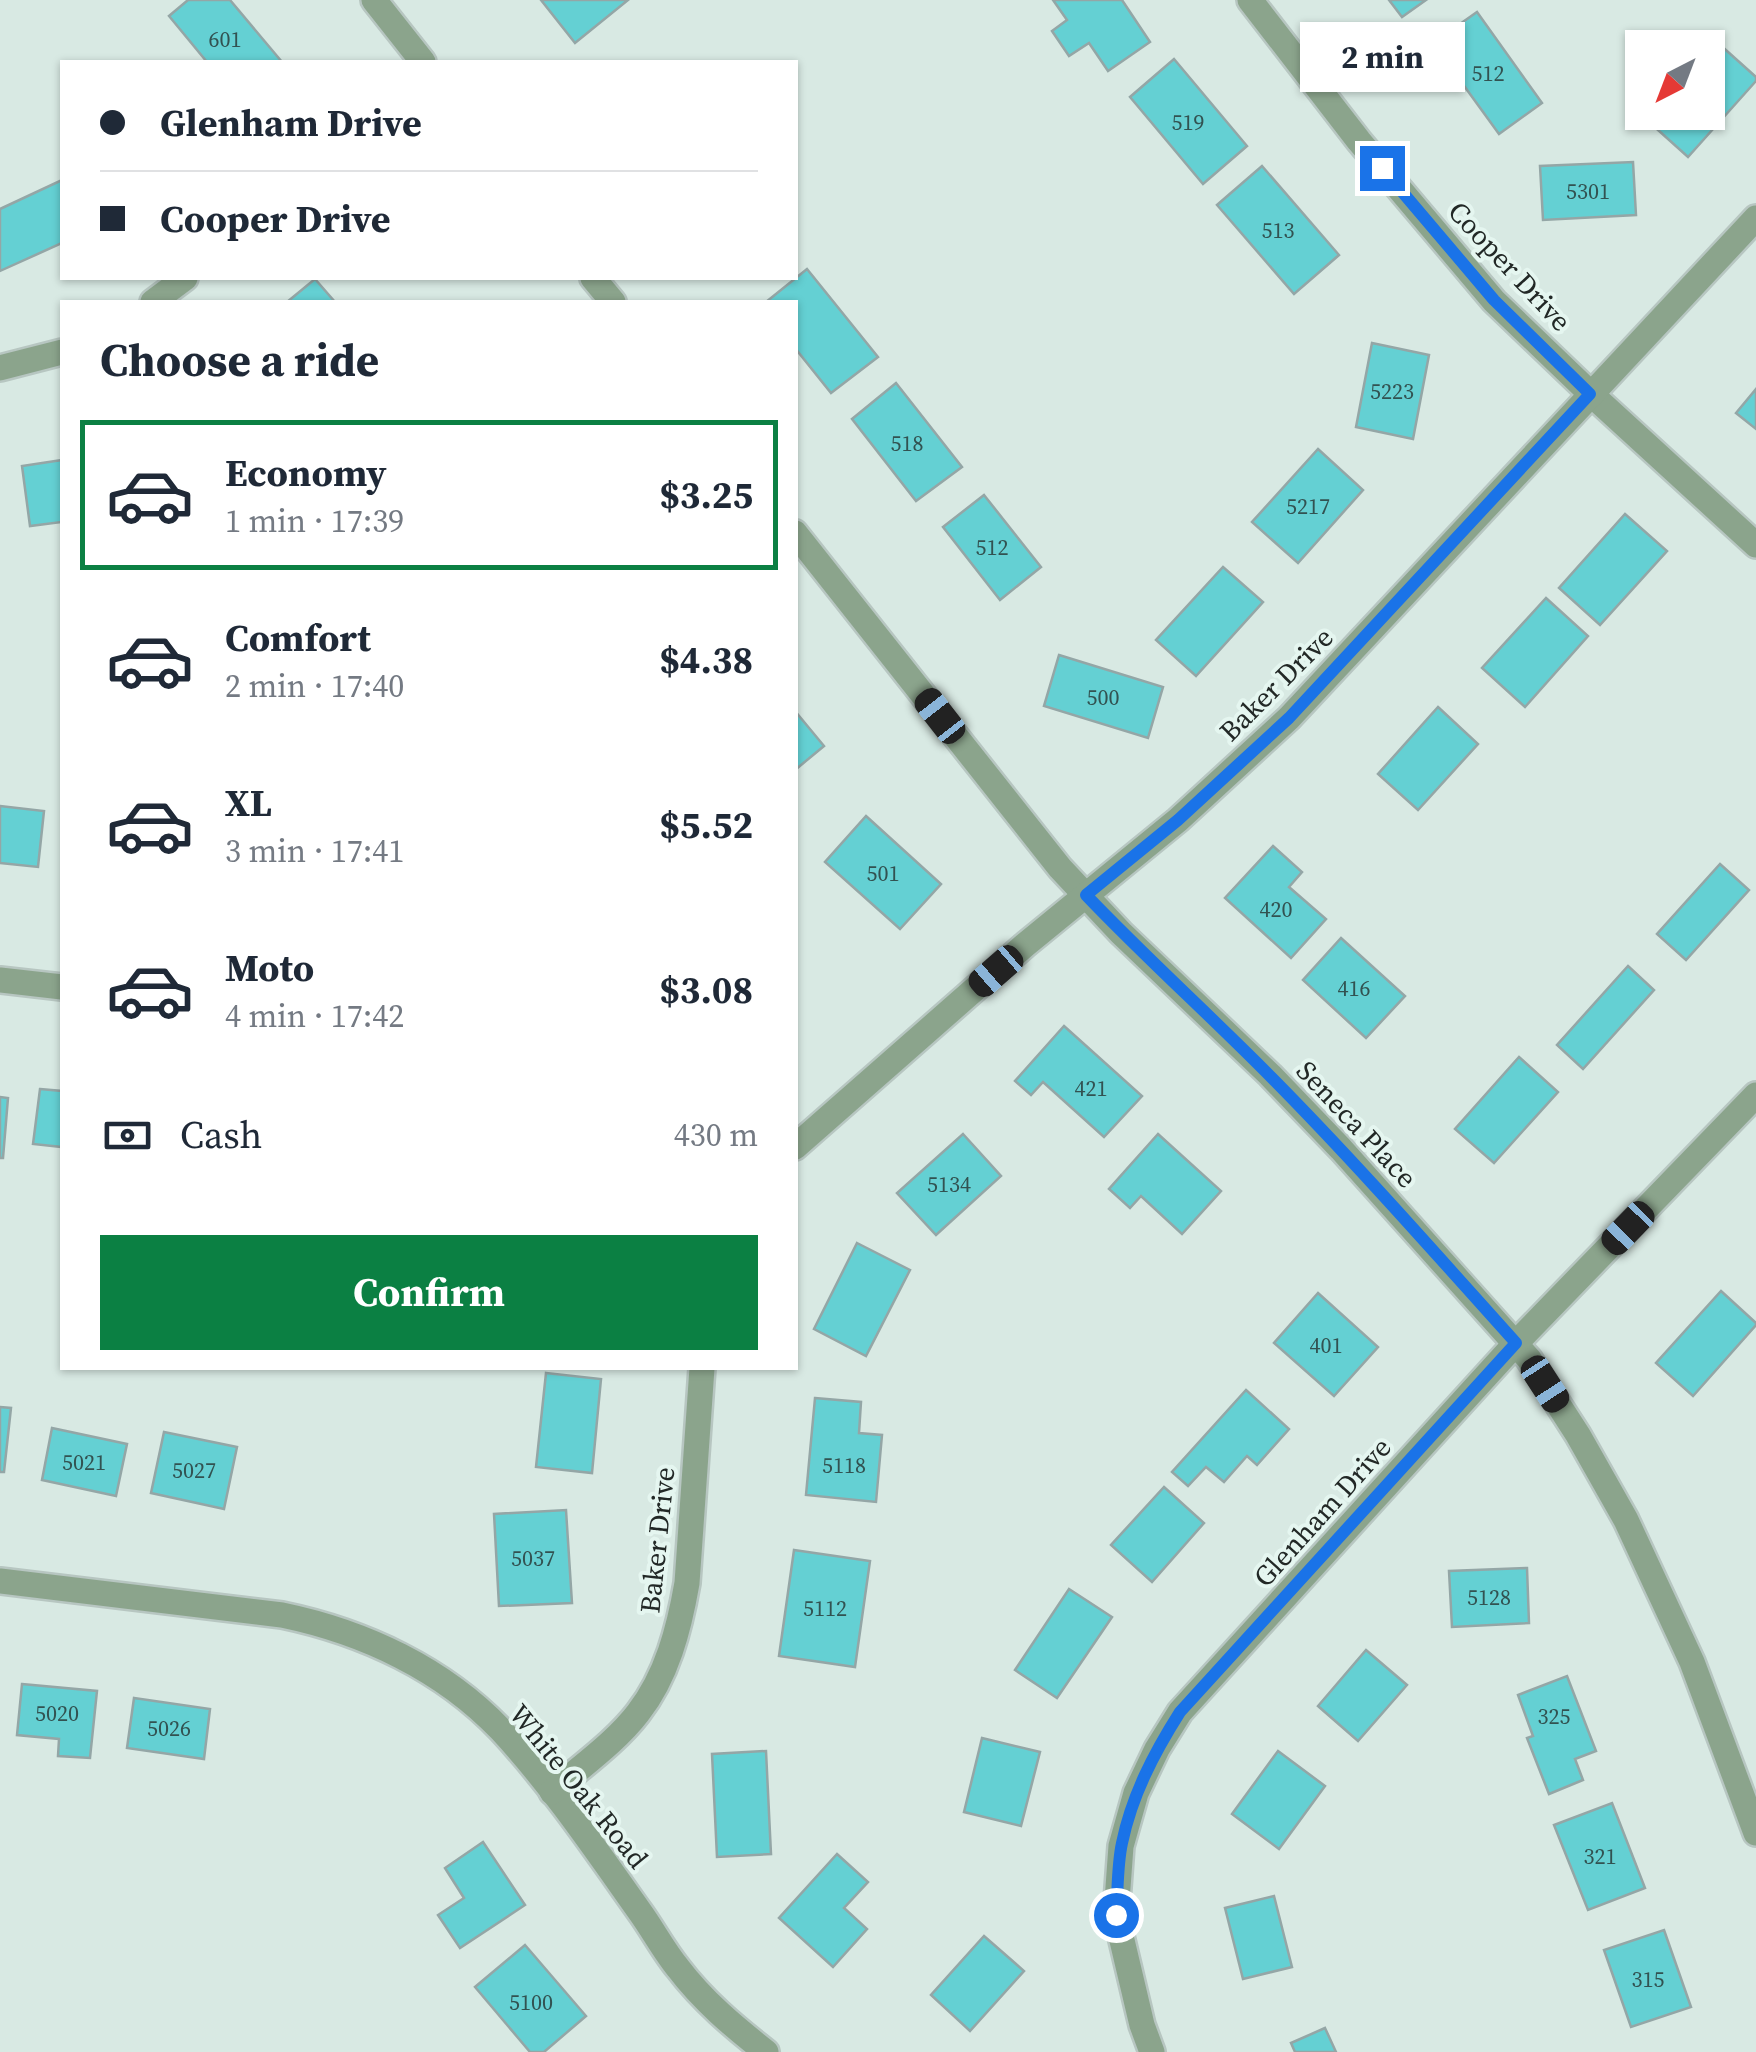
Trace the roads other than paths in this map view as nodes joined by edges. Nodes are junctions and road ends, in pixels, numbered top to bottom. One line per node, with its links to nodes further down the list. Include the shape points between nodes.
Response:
1 (374, 0): 3 (street)
2 (1250, 0): 11 (street, Cooper Drive, via 1494,300)
3 (421, 60)
4 (1756, 218): 11 (street, Baker Drive)
5 (182, 280): 7 (street)
6 (595, 280): 8 (street)
7 (156, 300)
8 (611, 300)
9 (60, 353): 10 (street)
10 (0, 368)
11 (1590, 394): 13 (street, Cooper Drive); 14 (street, Baker Drive, via 1289,718)
12 (798, 537): 14 (street, Seneca Place)
13 (1756, 546)
14 (1086, 895): 18 (street, Baker Drive); 19 (street, Seneca Place, via 1270,1075)
15 (0, 980): 16 (street)
16 (60, 987)
17 (1756, 1095): 19 (street, Glenham Drive)
18 (798, 1144)
19 (1516, 1343): 23 (street, Seneca Place, via 1626,1520 1692,1662); 25 (street, Glenham Drive, via 1180,1712 1157,1748 1121,1846 1116,1915)
20 (702, 1370): 22 (street, Baker Drive, via 688,1584 667,1663 621,1732)
21 (0, 1581): 22 (street, White Oak Road, via 282,1615 374,1642 456,1690 500,1729)
22 (552, 1792): 24 (street, White Oak Road, via 678,1968 722,2018)
23 (1756, 1833)
24 (766, 2052)
25 (1152, 2052)

